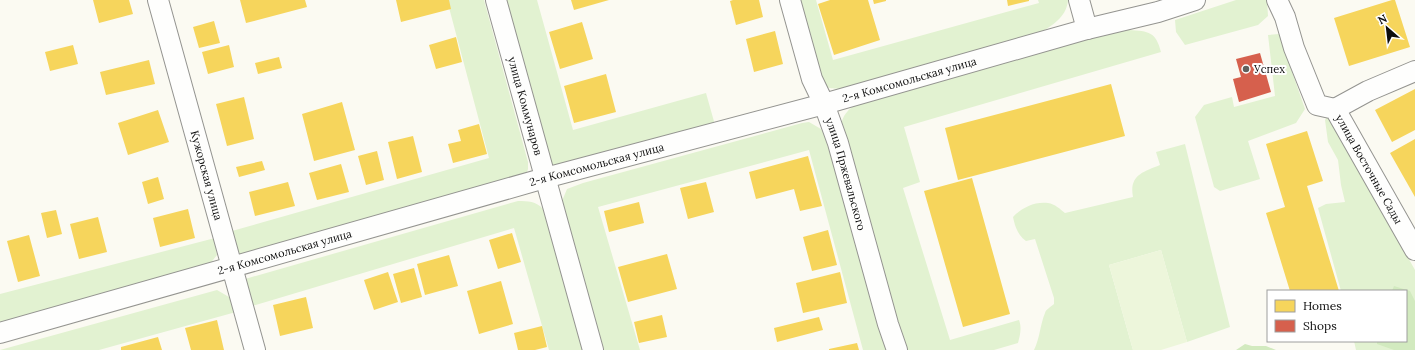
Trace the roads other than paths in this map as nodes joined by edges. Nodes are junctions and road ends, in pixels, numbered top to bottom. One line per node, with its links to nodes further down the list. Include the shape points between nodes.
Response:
1 (158, 0): 13 (street, Кужорская улица)
2 (496, 0): 11 (street, улица Коммунаров)
3 (790, 0): 9 (street, улица Пржевальского, via 812,79)
4 (1079, 0): 7 (street)
5 (1195, 0): 7 (street, 2-я Комсомольская улица, via 1158,12)
6 (1277, 0): 10 (street, улица Восточные Сады, via 1317,105)
7 (1087, 28): 9 (street, 2-я Комсомольская улица)
8 (1415, 71): 10 (street, улица Восточные Сады, via 1368,91)
9 (824, 104): 11 (street, 2-я Комсомольская улица); 17 (street, улица Пржевальского, via 838,143)
10 (1335, 109): 12 (street, улица Восточные Сады)
11 (545, 178): 13 (street, 2-я Комсомольская улица); 16 (street, улица Коммунаров)
12 (1415, 250)
13 (232, 267): 14 (street, 2-я Комсомольская улица); 15 (street, Кужорская улица)
14 (0, 333)
15 (255, 350)
16 (593, 350)
17 (897, 350)

